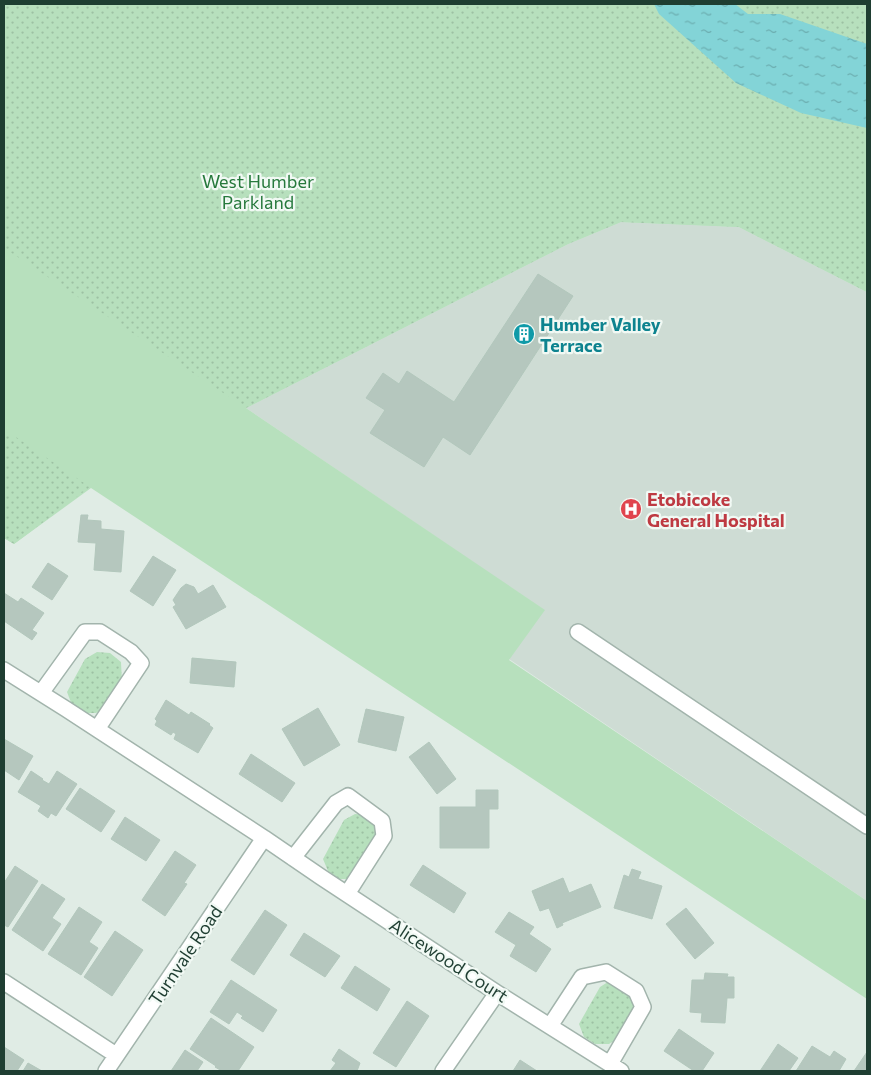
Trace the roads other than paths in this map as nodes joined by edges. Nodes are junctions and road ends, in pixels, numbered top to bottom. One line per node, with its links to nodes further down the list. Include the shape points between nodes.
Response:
1 (578, 632): 5 (street)
2 (4, 670): 3 (street, Alicewood Court)
3 (41, 693): 4 (street, Alicewood Court); 4 (street, via 85,632 100,632 131,652 141,663)
4 (97, 729): 6 (street, Alicewood Court)
5 (867, 826)
6 (264, 838): 7 (street, Alicewood Court); 12 (street, Turnvale Road)
7 (293, 858): 8 (street, Alicewood Court); 8 (street, via 336,803 348,796 382,821 384,836)
8 (347, 894): 10 (street, Alicewood Court)
9 (4, 982): 12 (street)
10 (497, 993): 11 (street, Alicewood Court); 15 (street)
11 (550, 1026): 13 (street, Alicewood Court); 13 (street, Alicewood Court, via 582,977 606,972 636,991 643,1007)
12 (116, 1055): 14 (street, Turnvale Road)
13 (615, 1068)
14 (106, 1071)
15 (443, 1071)

